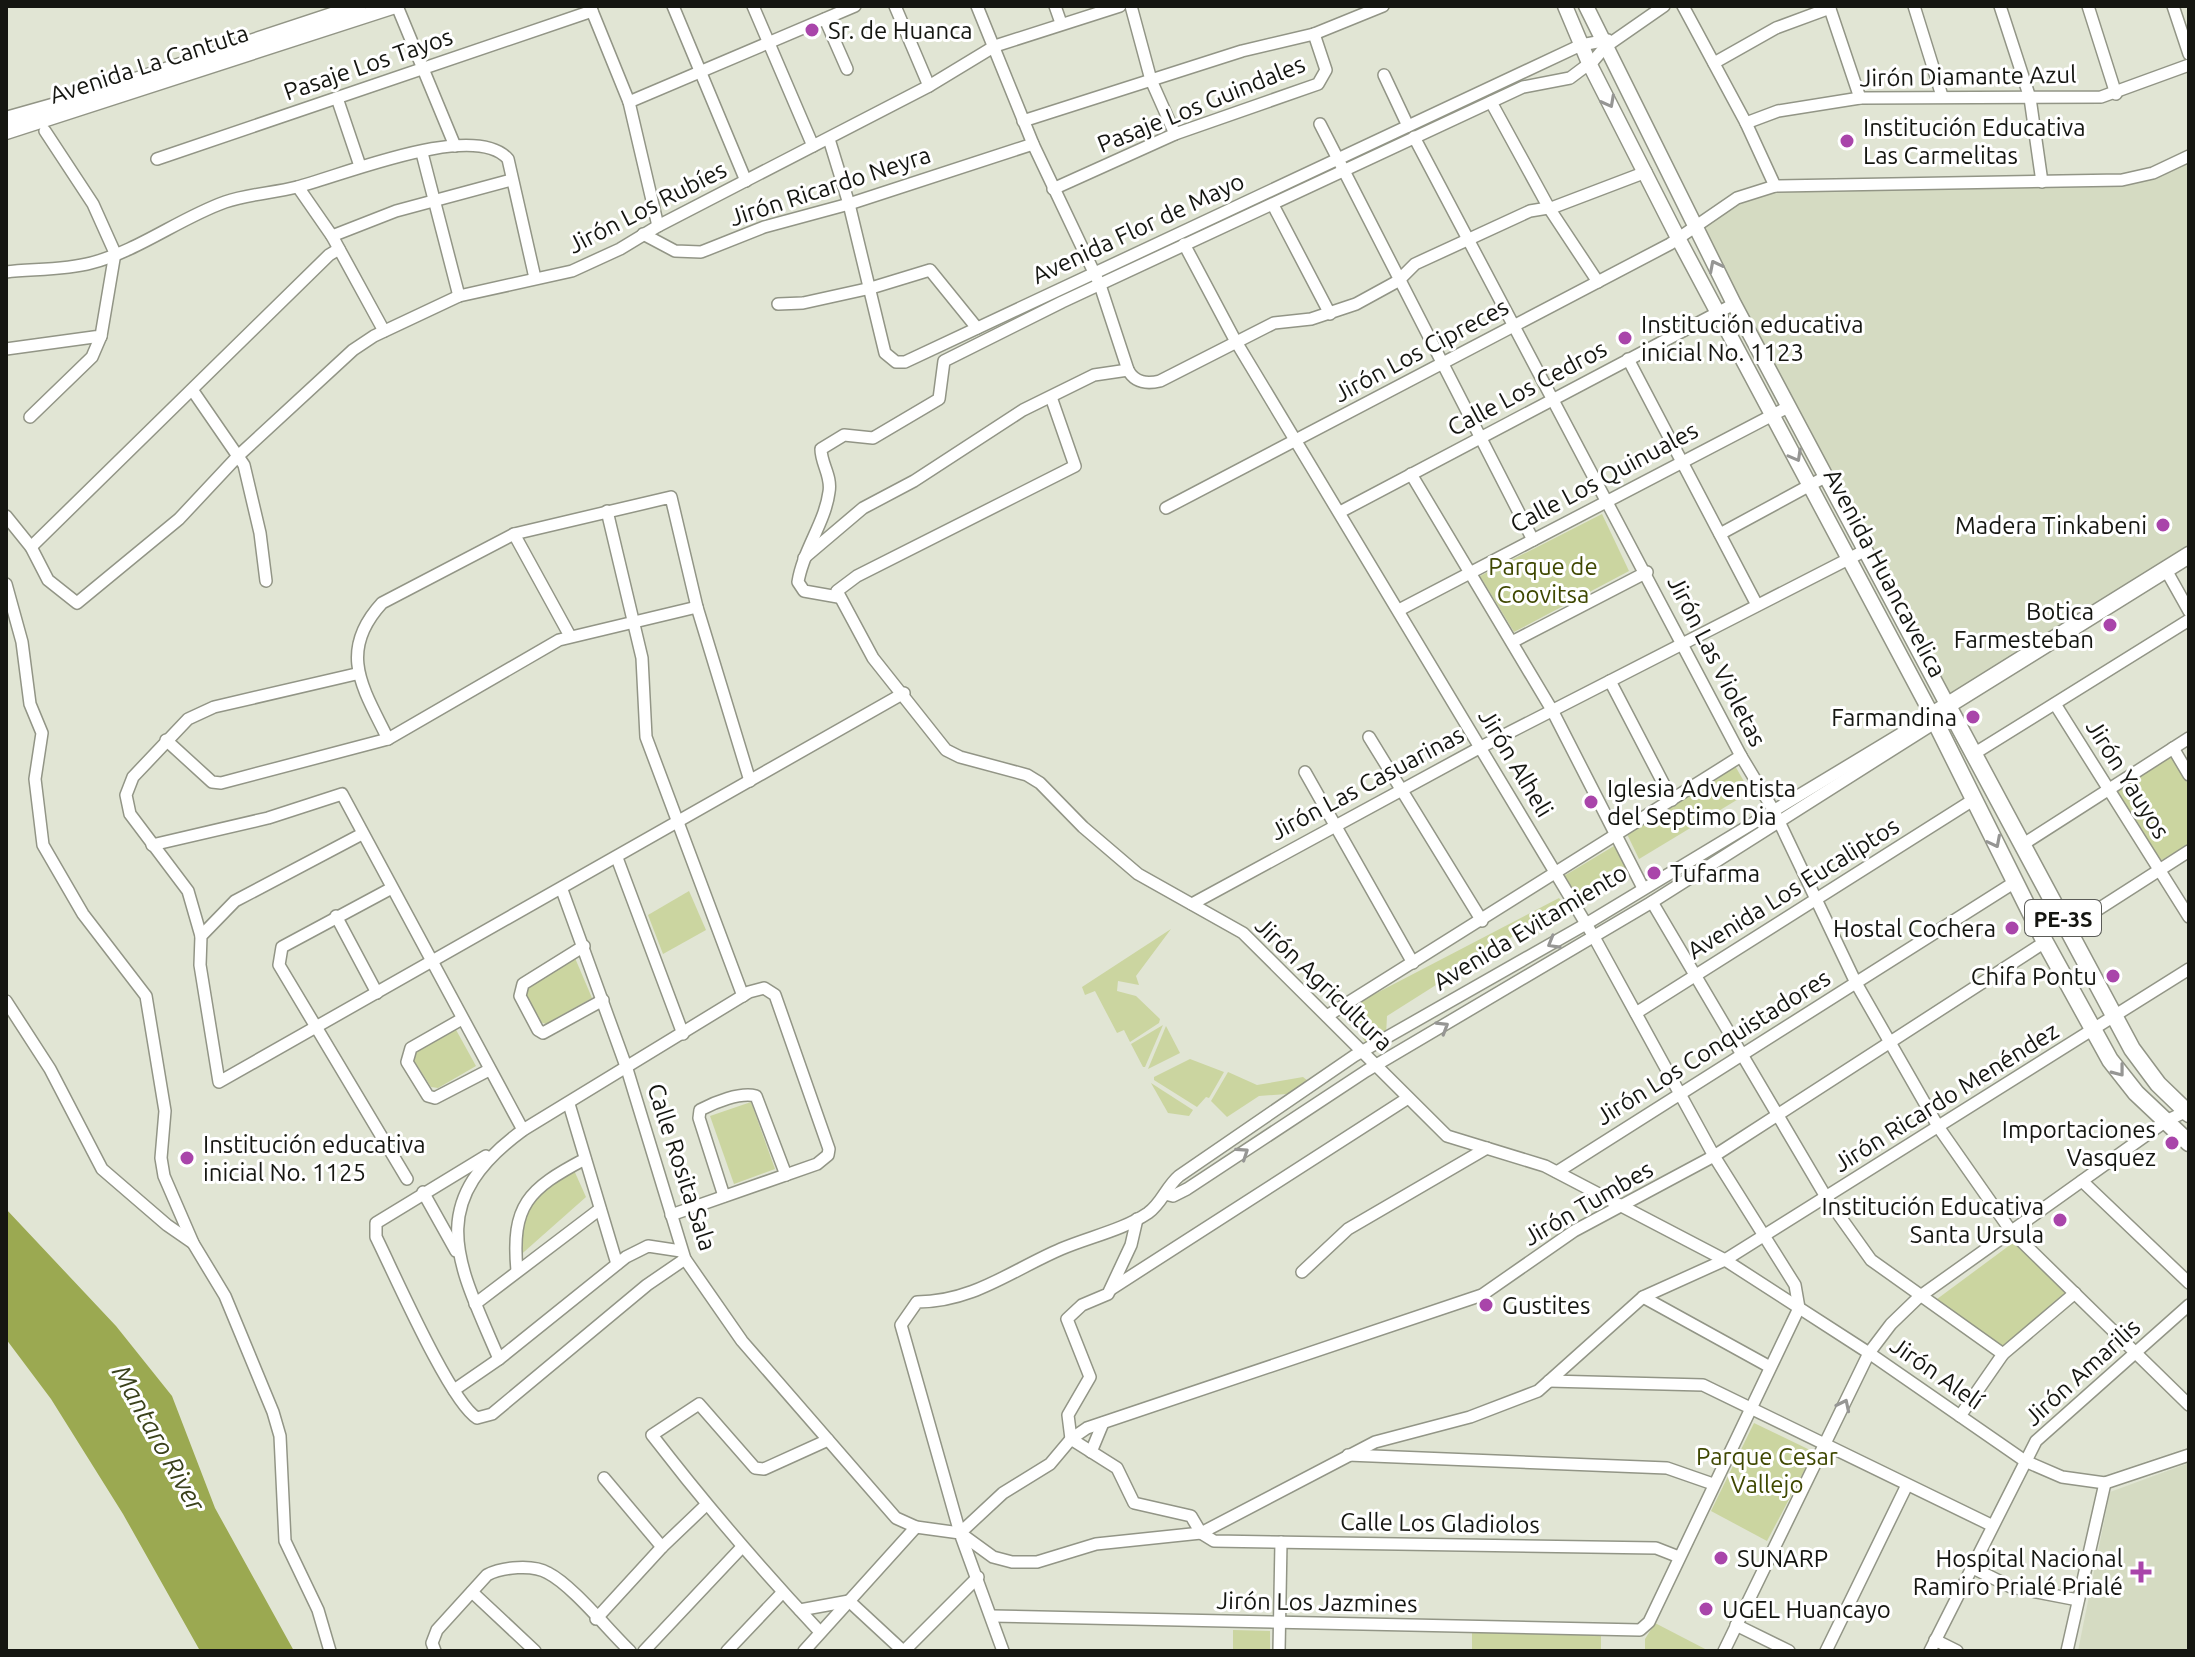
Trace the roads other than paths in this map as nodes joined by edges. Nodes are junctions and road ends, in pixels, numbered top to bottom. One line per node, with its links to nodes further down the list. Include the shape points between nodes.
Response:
1 (359, 6): 46 (main road, Avenida La Cantuta)
2 (396, 6): 34 (street); 51 (main road, Avenida La Cantuta)
3 (673, 6): 35 (street)
4 (753, 6): 26 (street)
5 (855, 6): 22 (street)
6 (895, 6): 38 (street)
7 (977, 6): 28 (street)
8 (1055, 6): 23 (street)
9 (1120, 6): 23 (street, Jirón Los Rubíes)
10 (1131, 6): 37 (street)
11 (1383, 6): 24 (street)
12 (1565, 6): 27 (main road, Avenida Huancavelica)
13 (1586, 6): 25 (main road, Avenida Huancavelica)
14 (1664, 6): 25 (street, Avenida Flor de Mayo)
15 (1683, 6): 31 (street)
16 (1914, 6): 40 (street)
17 (2000, 6): 43 (street)
18 (2088, 6): 39 (street)
19 (2173, 6): 29 (street)
20 (1829, 7): 31 (street, via 1776,28); 42 (street)
21 (591, 8): 34 (street, Pasaje Los Tayos); 44 (street)
22 (825, 19): 26 (street); 33 (street)
23 (1061, 23): 28 (street, Jirón Los Rubíes)
24 (1314, 34): 37 (street); 53 (street, Pasaje Los Guindales, via 1326,70 1318,84)
25 (1607, 42): 27 (street, Avenida Flor de Mayo); 30 (street, Avenida Flor de Mayo); 75 (main road, Avenida Huancavelica)
26 (768, 43): 35 (street); 57 (street)
27 (1581, 45): 30 (main road, Avenida Huancavelica); 52 (street, Avenida Flor de Mayo)
28 (995, 46): 38 (street, Jirón Los Rubíes); 47 (street)
29 (2189, 54)
30 (1589, 63): 45 (street, Avenida Flor de Mayo, via 1570,78 1523,87); 63 (main road, Avenida Huancavelica, one-way to 63)
31 (1714, 63): 48 (street)
32 (2189, 65): 39 (street, Jirón Diamante Azul)
33 (847, 69)
34 (421, 70): 41 (street, Pasaje Los Tayos); 56 (street)
35 (699, 72): 44 (street); 65 (street)
36 (1384, 75): 52 (street, Jirón Las Violetas)
37 (1151, 80): 47 (street); 53 (street)
38 (929, 86): 54 (street, Jirón Los Rubíes)
39 (2116, 94): 43 (street, Jirón Diamante Azul)
40 (1942, 96): 42 (street, Jirón Diamante Azul); 43 (street, Jirón Diamante Azul)
41 (337, 98): 60 (street, Pasaje Los Tayos); 62 (street)
42 (1860, 98): 48 (street, Jirón Diamante Azul, via 1778,111)
43 (2030, 98): 66 (street)
44 (629, 102): 74 (street)
45 (1491, 102): 52 (street, Avenida Flor de Mayo); 73 (street)
46 (6, 119)
47 (1023, 121): 55 (street)
48 (1746, 123): 67 (street)
49 (1320, 124): 61 (street)
50 (45, 131): 82 (street, via 93,204)
51 (6, 132)
52 (1411, 132): 61 (street, Avenida Flor de Mayo); 79 (street, Jirón Las Violetas)
53 (1175, 134): 69 (street, Pasaje Los Guindales)
54 (829, 139): 57 (street, Jirón Los Rubíes); 71 (street, Avenida Flor de Mayo)
55 (1033, 144): 69 (street); 71 (street, Jirón Ricardo Neyra)
56 (455, 146): 58 (street); 64 (street, via 501,152 508,159)
57 (813, 146): 65 (street, Jirón Los Rubíes)
58 (422, 153): 62 (street); 70 (street)
59 (2189, 156): 66 (street, Jirón Los Cipreces, via 2138,178)
60 (157, 159)
61 (1339, 165): 72 (street, Avenida Flor de Mayo); 84 (street, Avenida Flor de Mayo); 86 (street)
62 (360, 166): 68 (street)
63 (1646, 172): 73 (street); 78 (main road, Avenida Huancavelica)
64 (511, 180): 70 (street); 85 (street)
65 (746, 181): 74 (street, Jirón Los Rubíes)
66 (2042, 182): 67 (street, Jirón Los Cipreces)
67 (1775, 186): 75 (street, Jirón Los Cipreces, via 1737,198)
68 (298, 187): 77 (street); 82 (street, via 226,201)
69 (1053, 189): 84 (street)
70 (434, 202): 77 (street); 90 (street)
71 (849, 204): 76 (street, Jirón Ricardo Neyra, via 764,227 701,252 675,251); 89 (street, Avenida Flor de Mayo)
72 (1273, 205): 80 (street, Avenida Flor de Mayo); 94 (street)
73 (1549, 208): 79 (street, via 1530,211); 87 (street)
74 (658, 226): 76 (street, Jirón Los Rubíes)
75 (1694, 226): 78 (street, Jirón Los Cipreces); 92 (main road, Avenida Huancavelica, one-way to 75)
76 (643, 234): 85 (street, Jirón Los Rubíes, via 572,271)
77 (332, 236): 81 (street)
78 (1678, 238): 87 (street, Jirón Los Cipreces); 93 (main road, Avenida Huancavelica)
79 (1470, 239): 86 (street, via 1415,264); 95 (street, Jirón Las Violetas)
80 (1184, 244): 88 (street, Avenida Flor de Mayo); 99 (street, Jirón Alheli)
81 (339, 249): 97 (street); 104 (street)
82 (115, 253): 83 (street, via 91,263); 98 (street)
83 (6, 272)
84 (1094, 273): 88 (street); 96 (street, Avenida Flor de Mayo)
85 (535, 278): 90 (street, Jirón Los Rubíes)
86 (1398, 281): 94 (street); 102 (street)
87 (1598, 282): 95 (street, Jirón Los Cipreces)
88 (1100, 285): 103 (street); 128 (street, Avenida Flor de Mayo, via 944,361 939,399 873,438 844,435 821,449 830,488 827,505)
89 (871, 288): 91 (street); 96 (street, via 930,270); 96 (street, Avenida Flor de Mayo, via 885,353 896,362 926,355)
90 (459, 296): 97 (street, Jirón Los Rubíes)
91 (778, 304)
92 (1734, 304): 93 (street, Calle Los Cedros); 107 (main road, Avenida Huancavelica)
93 (1719, 311): 101 (street, Calle Los Cedros); 108 (main road, Avenida Huancavelica)
94 (1330, 314): 99 (street, via 1274,323)
95 (1515, 324): 102 (street, Jirón Los Cipreces); 106 (street, Jirón Las Violetas)
96 (977, 328)
97 (384, 331): 112 (street, Jirón Los Rubíes, via 353,350)
98 (101, 336): 100 (street); 109 (street, via 92,357)
99 (1235, 340): 103 (street, via 1160,381 1143,383); 111 (street, Jirón Alheli)
100 (6, 349)
101 (1628, 359): 106 (street, Calle Los Cedros); 113 (street)
102 (1442, 362): 110 (street); 111 (street, Jirón Los Cipreces)
103 (1128, 370): 105 (street, via 1094,375)
104 (193, 391): 112 (street); 124 (street)
105 (1051, 397): 128 (street, via 863,508); 134 (street, via 1075,466 857,576)
106 (1555, 398): 110 (street, Calle Los Cedros); 116 (street, Jirón Las Violetas)
107 (1788, 407): 108 (street, Calle Los Quinuales); 115 (main road, Avenida Huancavelica)
108 (1773, 414): 113 (street, Calle Los Quinuales); 115 (main road, Avenida Huancavelica, one-way to 115)
109 (30, 417)
110 (1481, 438): 114 (street, Calle Los Cedros); 123 (street)
111 (1297, 441): 117 (street, Jirón Los Cipreces); 119 (street, Jirón Alheli)
112 (238, 456): 124 (street, Jirón Los Rubíes, via 179,519 77,603 48,580); 132 (street, via 260,533)
113 (1682, 462): 116 (street, Calle Los Quinuales); 122 (street)
114 (1411, 474): 119 (street, Calle Los Cedros); 130 (street)
115 (1818, 480): 122 (street); 125 (main road, Avenida Huancavelica); 127 (main road, Avenida Huancavelica)
116 (1608, 500): 123 (street, Calle Los Quinuales); 131 (street, Jirón Las Violetas)
117 (1166, 508)
118 (607, 511): 121 (street); 136 (street, via 671,497); 140 (street)
119 (1340, 512): 137 (street, Jirón Alheli)
120 (6, 516): 124 (street)
121 (514, 534): 141 (street); 144 (street, via 382,603 366,620)
122 (1720, 534): 135 (street)
123 (1533, 540): 130 (street, Calle Los Quinuales)
124 (31, 547)
125 (1864, 551): 127 (street, Jirón Las Casuarinas); 148 (main road, Avenida Huancavelica)
126 (2189, 555): 129 (highway)
127 (1849, 558): 135 (street, Jirón Las Casuarinas); 150 (main road, Avenida Huancavelica)
128 (801, 561): 134 (street, via 801,590)
129 (2166, 570): 138 (street); 148 (highway)
130 (1471, 572): 137 (street, Calle Los Quinuales); 142 (street)
131 (1647, 572): 142 (street); 143 (street, Jirón Las Violetas)
132 (266, 581)
133 (6, 584): 242 (street, via 22,642 30,704 42,733 35,779 43,845 83,914 146,996 165,1111 163,1167)
134 (837, 596): 146 (street, Jirón Agricultura, via 873,658)
135 (1757, 605): 143 (street, Jirón Las Casuarinas)
136 (697, 607): 140 (street); 161 (street)
137 (1399, 610): 155 (street, Jirón Alheli)
138 (2189, 611)
139 (2189, 620): 147 (street)
140 (635, 621): 141 (street); 167 (street, via 646,737)
141 (570, 636): 153 (street)
142 (1512, 642): 149 (street)
143 (1684, 643): 145 (street, Jirón Las Casuarinas); 158 (street, Jirón Las Violetas)
144 (356, 674): 153 (street); 154 (street, via 214,707 188,719)
145 (1610, 681): 149 (street, Jirón Las Casuarinas); 164 (street)
146 (904, 693): 161 (street); 183 (street, Jirón Agricultura, via 946,750 1040,783 1138,874)
147 (2055, 704): 157 (street); 163 (street, Jirón Yauyos)
148 (1953, 706): 150 (highway); 157 (highway, Avenida Huancavelica / PE-3S)
149 (1552, 710): 155 (street, Jirón Las Casuarinas); 170 (street)
150 (1934, 718): 165 (highway, Avenida Huancavelica / PE-3S); 166 (street, Avenida Evitamiento)
151 (1369, 737): 162 (street)
152 (2189, 738): 156 (street)
153 (388, 739): 154 (street, via 221,783 212,782)
154 (166, 740): 171 (street, via 133,777 126,795 130,814)
155 (1481, 747): 162 (street, Jirón Las Casuarinas); 176 (street, Jirón Alheli)
156 (2173, 748): 160 (street); 163 (street)
157 (1972, 755): 172 (highway, Avenida Huancavelica / PE-3S)
158 (1741, 756): 164 (street); 166 (street, Jirón Las Violetas)
159 (1305, 772): 168 (street)
160 (2189, 775)
161 (750, 781): 167 (street)
162 (1401, 790): 168 (street, Jirón Las Casuarinas); 186 (street)
163 (2108, 790): 172 (street); 175 (street, Jirón Yauyos)
164 (1672, 800): 170 (street)
165 (1973, 800): 177 (highway, Avenida Huancavelica / PE-3S, one-way to 177); 181 (street, Avenida Los Eucaliptos)
166 (1776, 817): 178 (street, Avenida Evitamiento); 181 (street, Jirón Las Violetas); 182 (street, Avenida Evitamiento)
167 (676, 824): 174 (street); 199 (street)
168 (1335, 825): 183 (street, Jirón Las Casuarinas); 194 (street)
169 (362, 834): 171 (street, via 342,794); 179 (street); 189 (street, via 235,901)
170 (1617, 836): 176 (street); 178 (street)
171 (152, 845): 189 (street, via 188,891)
172 (2022, 845): 188 (highway, Avenida Huancavelica / PE-3S)
173 (2189, 851): 175 (street)
174 (617, 858): 180 (street); 208 (street)
175 (2159, 870): 185 (street, Jirón Yauyos); 188 (street)
176 (1557, 874): 186 (street); 187 (street, Jirón Alheli)
177 (2015, 882): 191 (highway, Avenida Huancavelica / PE-3S); 197 (street, Jirón Los Conquistadores)
178 (1643, 888): 187 (street, Avenida Evitamiento)
179 (390, 889): 184 (street); 193 (street)
180 (562, 890): 192 (street, Calle Rosita Sala); 193 (street)
181 (1817, 899): 196 (street, Avenida Los Eucaliptos); 197 (street, Jirón Las Violetas)
182 (1652, 902): 190 (street, Avenida Evitamiento); 196 (street)
183 (1192, 904): 203 (street, Jirón Agricultura, via 1243,933)
184 (336, 916): 198 (street); 206 (street, via 282,947 278,955)
185 (2189, 917)
186 (1482, 921): 194 (street)
187 (1586, 924): 190 (street, Jirón Alheli); 210 (street, Avenida Evitamiento, one-way to 210)
188 (2069, 928): 204 (highway, Avenida Huancavelica / PE-3S)
189 (201, 936): 206 (street, via 200,965 219,1082)
190 (1594, 937): 202 (street, Jirón Alheli); 212 (street, Avenida Evitamiento, one-way to 190)
191 (2045, 942): 207 (highway, Avenida Huancavelica / PE-3S); 209 (street, Jirón Tumbes)
192 (584, 946): 200 (street, Calle Rosita Sala); 200 (street, via 523,984 520,996 543,1033)
193 (431, 963): 198 (street); 205 (street)
194 (1413, 963): 203 (street)
195 (2189, 969): 204 (street, Jirón Ricardo Menéndez)
196 (1695, 976): 202 (street, Avenida Los Eucaliptos); 211 (street)
197 (1856, 983): 209 (street, Jirón Las Violetas); 211 (street, Jirón Los Conquistadores)
198 (377, 993): 206 (street)
199 (743, 996): 208 (street); 229 (street, via 764,988 775,995 829,1149 825,1160)
200 (603, 1000): 213 (street, Calle Rosita Sala)
201 (6, 1001): 242 (street, via 50,1069 102,1169)
202 (1636, 1013): 215 (street, Jirón Alheli)
203 (1327, 1016): 210 (street, Jirón Agricultura)
204 (2115, 1017): 207 (street, Jirón Ricardo Menéndez); 218 (highway, Avenida Huancavelica / PE-3S, via 2158,1084)
205 (462, 1019): 214 (street); 214 (street, via 411,1048 407,1062 428,1096 435,1098)
206 (318, 1027): 230 (street)
207 (2094, 1031): 220 (highway, Avenida Huancavelica / PE-3S, one-way to 220, via 2136,1093); 221 (street, Jirón Ricardo Menéndez)
208 (683, 1034): 213 (street)
209 (1890, 1042): 219 (street, Jirón Tumbes); 221 (street, Jirón Las Violetas)
210 (1363, 1052): 212 (street, Jirón Agricultura); 233 (street, Avenida Evitamiento, via 1179,1176)
211 (1742, 1055): 215 (street, Jirón Los Conquistadores); 219 (street)
212 (1375, 1066): 216 (street, Jirón Agricultura); 233 (street, Avenida Evitamiento, one-way to 212, via 1187,1189)
213 (627, 1069): 217 (street); 238 (street, Calle Rosita Sala)
214 (489, 1070): 222 (street)
215 (1680, 1094): 226 (street, Jirón Alheli); 228 (street, Jirón Los Conquistadores)
216 (1408, 1098): 224 (street, Jirón Agricultura, via 1447,1136); 250 (street)
217 (569, 1104): 222 (street); 227 (street)
218 (2188, 1112): 220 (street)
219 (1778, 1115): 226 (street, Jirón Tumbes); 235 (street)
220 (2166, 1121): 223 (highway, Avenida Huancavelica / PE-3S); 231 (street)
221 (1939, 1128): 235 (street, Jirón Ricardo Menéndez); 240 (street, Jirón Las Violetas)
222 (523, 1130): 225 (street)
223 (2189, 1143)
224 (1487, 1148): 228 (street, Jirón Agricultura); 248 (street, via 1348,1229)
225 (492, 1153): 232 (street); 243 (street, via 465,1196)
226 (1714, 1156): 236 (street, Jirón Tumbes); 241 (street, Jirón Alheli)
227 (585, 1159): 237 (street); 247 (street, via 527,1201 514,1235)
228 (1557, 1172): 236 (street, Jirón Agricultura)
229 (786, 1175): 234 (street); 234 (street, via 756,1096 707,1107 699,1118)
230 (407, 1179)
231 (2082, 1181): 240 (street); 249 (street)
232 (423, 1192): 243 (street); 263 (street, via 380,1217 376,1237)
233 (1165, 1194): 239 (street, Avenida Evitamiento)
234 (724, 1196): 238 (street)
235 (1826, 1197): 241 (street, Jirón Ricardo Menéndez); 253 (street, via 1871,1260)
236 (1623, 1206): 245 (street, Jirón Agricultura); 267 (street, Jirón Tumbes, via 1574,1231 1482,1295)
237 (600, 1209): 246 (street); 247 (street)
238 (671, 1215): 244 (street, Calle Rosita Sala)
239 (1137, 1219): 250 (street); 282 (street, via 978,1291 951,1300 917,1302 901,1325)
240 (2011, 1231): 251 (street, Jirón Las Violetas); 253 (street)
241 (1765, 1235): 245 (street, Jirón Ricardo Menéndez); 256 (street, Jirón Alheli, via 1795,1285)
242 (193, 1243): 301 (street, via 225,1296 273,1412 280,1436 285,1541 318,1610)
243 (456, 1251): 254 (street)
244 (683, 1255): 246 (street, via 648,1246); 263 (street, via 492,1414 470,1414); 269 (street, Calle Rosita Sala, via 742,1341)
245 (1725, 1260): 252 (street, Jirón Ricardo Menéndez); 256 (street, Jirón Agricultura)
246 (617, 1264): 260 (street)
247 (517, 1271): 254 (street)
248 (1302, 1272)
249 (2189, 1283)
250 (1111, 1289): 268 (street, via 1067,1319 1090,1377 1068,1415)
251 (2075, 1293): 257 (street, Jirón Las Violetas); 259 (street)
252 (1643, 1297): 261 (street); 262 (street, Jirón Ricardo Menéndez)
253 (1919, 1297): 258 (street); 259 (street)
254 (475, 1304): 260 (street)
255 (2189, 1305): 257 (street, Jirón Amarilis)
256 (1799, 1308): 258 (street, Jirón Alelí); 261 (street)
257 (2137, 1352): 264 (street, Jirón Las Violetas); 274 (street, Jirón Amarilis, via 2043,1435)
258 (1869, 1353): 266 (street, Jirón Alelí); 270 (street, one-way to 258)
259 (2003, 1354): 266 (street)
260 (499, 1359): 263 (street)
261 (1770, 1367): 265 (street)
262 (1549, 1381): 265 (street, via 1703,1385); 272 (street, Jirón Ricardo Menéndez, via 1538,1391 1470,1417 1375,1442)
263 (454, 1390)
264 (2189, 1405)
265 (1750, 1409): 270 (street); 277 (street)
266 (1960, 1416): 274 (street, Jirón Alelí)
267 (1103, 1423): 268 (street, Jirón Tumbes); 271 (street)
268 (1071, 1439): 271 (street); 282 (street, via 1050,1464 1003,1493)
269 (828, 1440): 279 (street, via 764,1469 755,1468 699,1404 652,1435); 281 (street, Calle Rosita Sala, via 896,1518)
270 (1824, 1446): 278 (street); 298 (street)
271 (1091, 1452): 283 (street, via 1124,1477 1134,1503 1191,1516)
272 (1347, 1455): 277 (street, via 1667,1468); 283 (street, Jirón Ricardo Menéndez)
273 (2189, 1455): 276 (street, Jirón Alelí)
274 (2025, 1461): 276 (street, Jirón Alelí, via 2062,1477); 280 (street, Jirón Amarilis)
275 (604, 1478): 285 (street)
276 (2105, 1483): 292 (street)
277 (1713, 1484): 287 (street)
278 (1907, 1485): 280 (street); 313 (street)
279 (706, 1505): 285 (street); 286 (street)
280 (1991, 1525): 288 (street, Jirón Amarilis)
281 (916, 1527): 282 (street); 293 (street)
282 (960, 1533): 283 (street, via 993,1557 1037,1562 1096,1544); 289 (street)
283 (1201, 1533): 284 (street, Calle Los Gladiolos, via 1214,1541)
284 (1281, 1542): 287 (street, Calle Los Gladiolos, via 1656,1548); 297 (street)
285 (662, 1547): 296 (street)
286 (742, 1547): 291 (street); 305 (street)
287 (1679, 1557): 297 (street, Jirón Los Jazmines, via 1649,1622 1640,1630)
288 (1971, 1567): 292 (street, via 2011,1587); 300 (street, Jirón Amarilis)
289 (978, 1577): 295 (street); 308 (street)
290 (472, 1592): 296 (street, via 496,1570 539,1569); 302 (street, via 437,1630); 303 (street)
291 (782, 1593): 294 (street); 306 (street)
292 (2078, 1600): 315 (street)
293 (849, 1601): 294 (street); 299 (street); 308 (street)
294 (800, 1610): 299 (street)
295 (992, 1616): 297 (street, Jirón Los Jazmines); 309 (street)
296 (596, 1619): 304 (street)
297 (1279, 1623): 310 (street)
298 (1736, 1625): 311 (street); 312 (street)
299 (820, 1632): 307 (street)
300 (1932, 1646): 314 (street)
301 (330, 1651)
302 (435, 1651)
303 (535, 1651)
304 (630, 1651)
305 (644, 1651)
306 (727, 1651)
307 (804, 1651)
308 (903, 1651)
309 (1003, 1651)
310 (1279, 1651)
311 (1724, 1651)
312 (1789, 1651)
313 (1826, 1651)
314 (1957, 1651)
315 (2067, 1651)

